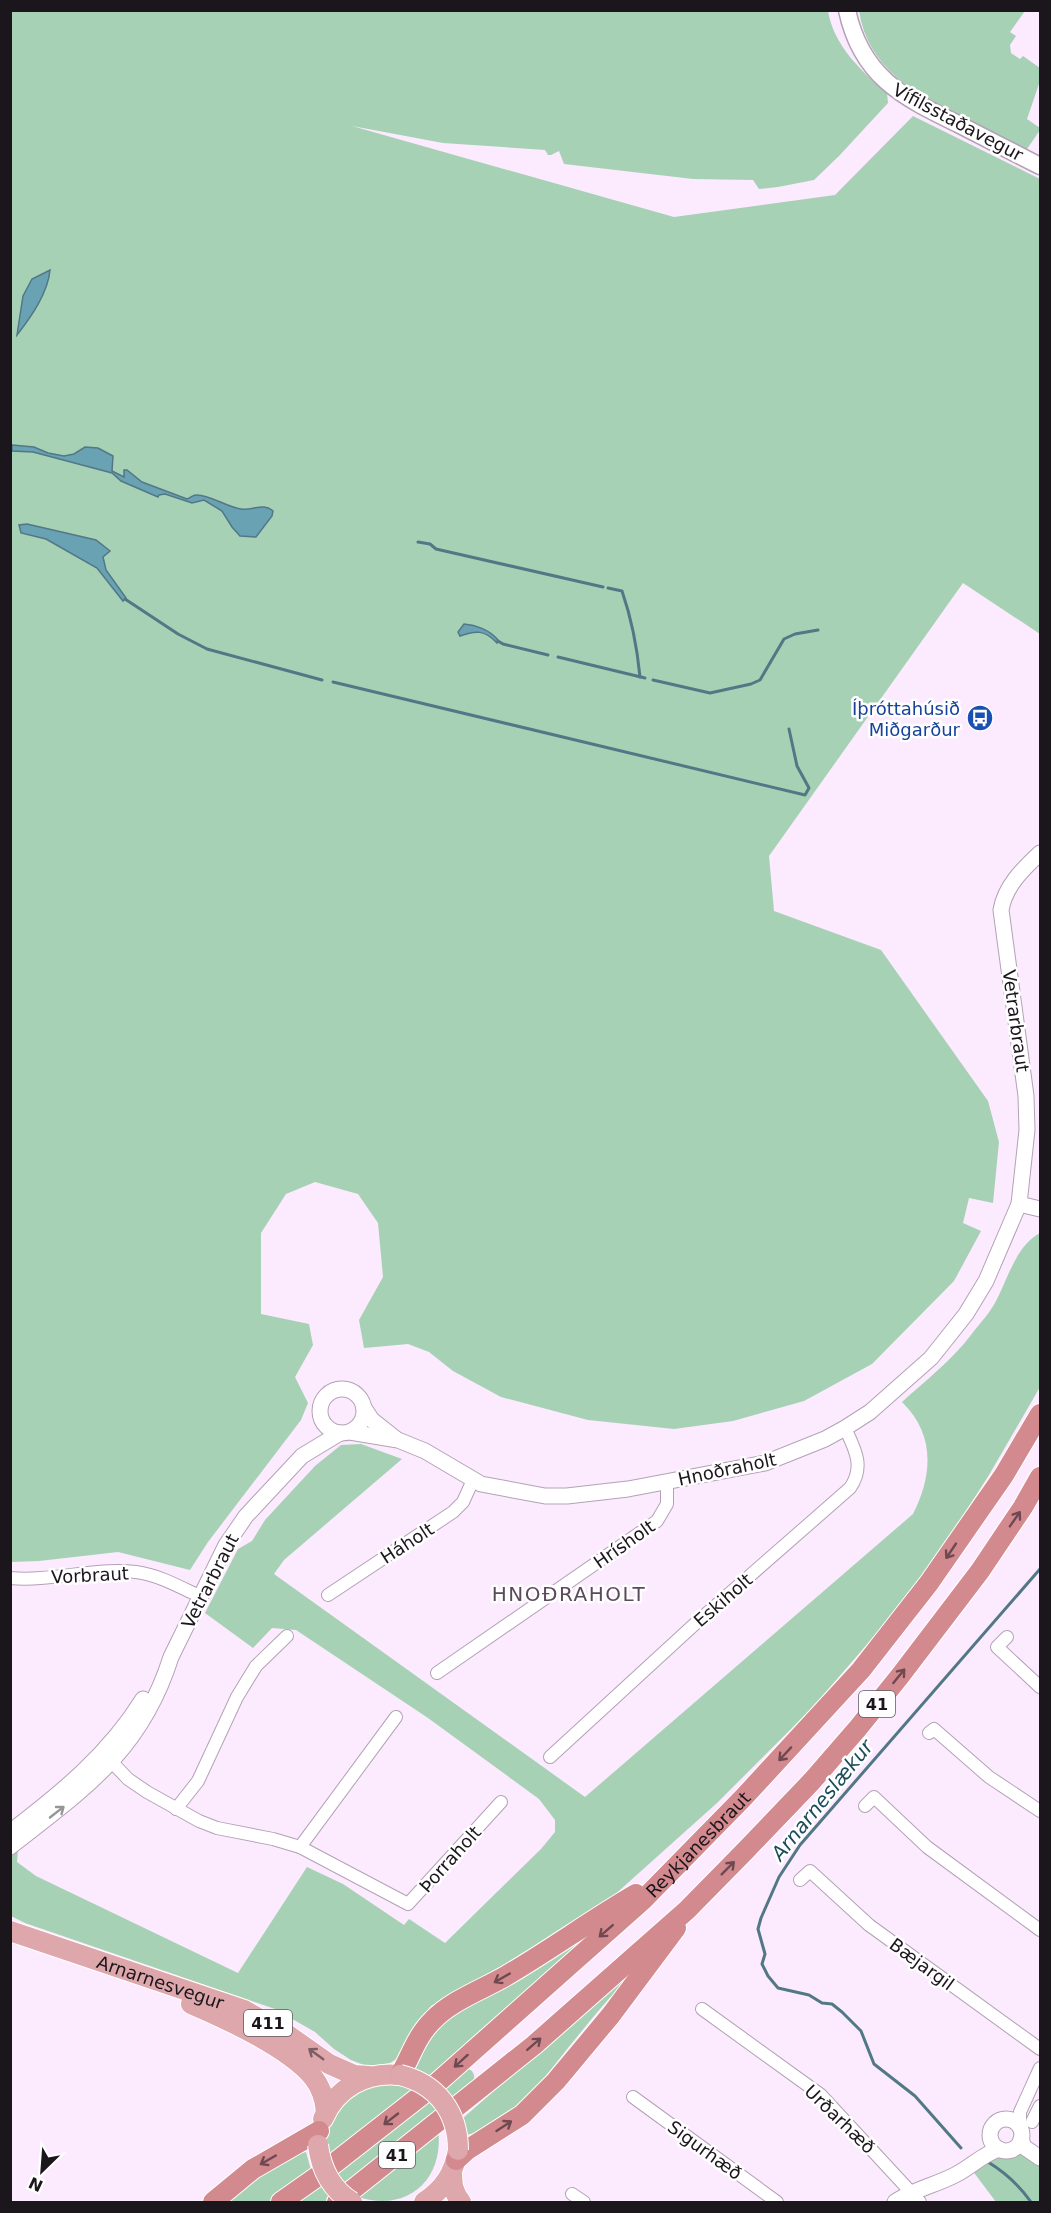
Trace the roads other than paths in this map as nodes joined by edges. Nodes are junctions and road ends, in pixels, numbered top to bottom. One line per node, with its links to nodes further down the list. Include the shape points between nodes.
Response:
1 (847, 10): 2 (main road, Vífilsstaðavegur, via 863,54 889,86)
2 (1041, 166)
3 (1041, 853): 4 (street, Vetrarbraut, via 1012,883 1001,910 1028,1130)
4 (1018, 1204): 5 (street); 9 (street, Hnoðraholt, via 986,1281 954,1330 931,1358)
5 (1041, 1209)
6 (364, 1408): 8 (street, Vetrarbraut, via 354,1393 339,1389 323,1401); 10 (street, Vetrarbraut, via 363,1420 355,1429); 11 (street, Hnoðraholt)
7 (1041, 1414): 34 (highway, Reykjanesbraut / 41, one-way to 34, via 929,1583 861,1670)
8 (321, 1418): 10 (street, via 328,1428); 12 (street, Vetrarbraut)
9 (845, 1428): 15 (street, Hnoðraholt, via 765,1463); 25 (street, Eskiholt, via 859,1464 850,1488)
10 (345, 1432): 11 (street, Hnoðraholt); 12 (street, Vetrarbraut)
11 (398, 1440): 14 (street, Hnoðraholt)
12 (302, 1456): 18 (street, Vetrarbraut, via 232,1534)
13 (1041, 1477): 36 (highway, Reykjanesbraut / 41, one-way to 13, via 858,1728 980,1571)
14 (473, 1480): 15 (street, Hnoðraholt, via 498,1488 556,1496); 17 (street, Háholt, via 463,1502 453,1512)
15 (667, 1482): 21 (street, Hrísholt, via 667,1504 657,1521)
16 (10, 1578): 18 (street, Vorbraut, via 136,1572)
17 (328, 1595)
18 (201, 1597): 26 (street, Vetrarbraut, via 146,1716)
19 (287, 1636): 29 (street, via 256,1666 237,1697 198,1781)
20 (1007, 1637): 22 (street, via 997,1647)
21 (437, 1673)
22 (1041, 1687)
23 (396, 1717): 33 (street)
24 (929, 1733): 30 (street, via 934,1729 989,1777)
25 (550, 1757)
26 (108, 1758): 29 (street, Þorraholt, via 128,1779); 31 (street, Vetrarbraut); 32 (street, Vetrarbraut, one-way to 26, via 72,1800)
27 (501, 1802): 33 (street, Þorraholt, via 408,1904)
28 (865, 1806): 37 (street, via 874,1797 927,1847)
29 (176, 1809): 33 (street, Þorraholt, via 217,1828)
30 (1041, 1811)
31 (10, 1832)
32 (10, 1847)
33 (300, 1847)
34 (665, 1878): 43 (highway, one-way to 43, via 446,2009 424,2030); 56 (highway, Reykjanesbraut / 41, one-way to 56, via 437,2083)
35 (800, 1880): 41 (street, Bæjargil, via 814,1867 869,1925)
36 (687, 1910): 52 (highway, one-way to 36, via 522,2115 556,2081 645,1971); 57 (highway, Reykjanesbraut / 41, one-way to 36, via 534,2045)
37 (1041, 1930)
38 (10, 1931): 44 (main road, Arnarnesvegur / 411, one-way to 38, via 354,2075 329,2064 244,2010)
39 (10, 1938): 47 (main road, Arnarnesvegur / 411, via 133,1979 250,2032 314,2078)
40 (702, 2009): 54 (street, Urðarhæð, via 821,2095)
41 (1041, 2049)
42 (1041, 2068): 48 (street)
43 (400, 2075): 44 (main road, Arnarnesvegur / 411); 52 (main road, Arnarnesvegur / 411, bridge, via 420,2081 443,2101 456,2129)
44 (369, 2076): 47 (main road, Arnarnesvegur / 411, via 344,2090)
45 (633, 2097): 62 (street, Sigurhæð)
46 (1041, 2106): 48 (street)
47 (326, 2112): 49 (main road, Arnarnesvegur / 411)
48 (1020, 2130): 50 (street, via 1008,2150); 50 (street, via 1001,2120 993,2125); 51 (street)
49 (319, 2138): 55 (highway, one-way to 55, via 253,2169); 58 (main road, bridge, via 330,2182)
50 (993, 2148): 54 (street)
51 (1041, 2158)
52 (455, 2160): 59 (main road, via 447,2182); 60 (main road, Arnarnesvegur / 411, via 452,2185)
53 (572, 2194): 61 (street)
54 (917, 2198): 63 (street)
55 (213, 2202)
56 (281, 2202)
57 (337, 2202)
58 (352, 2202)
59 (424, 2202)
60 (460, 2202)
61 (584, 2202)
62 (777, 2202)
63 (895, 2202)

